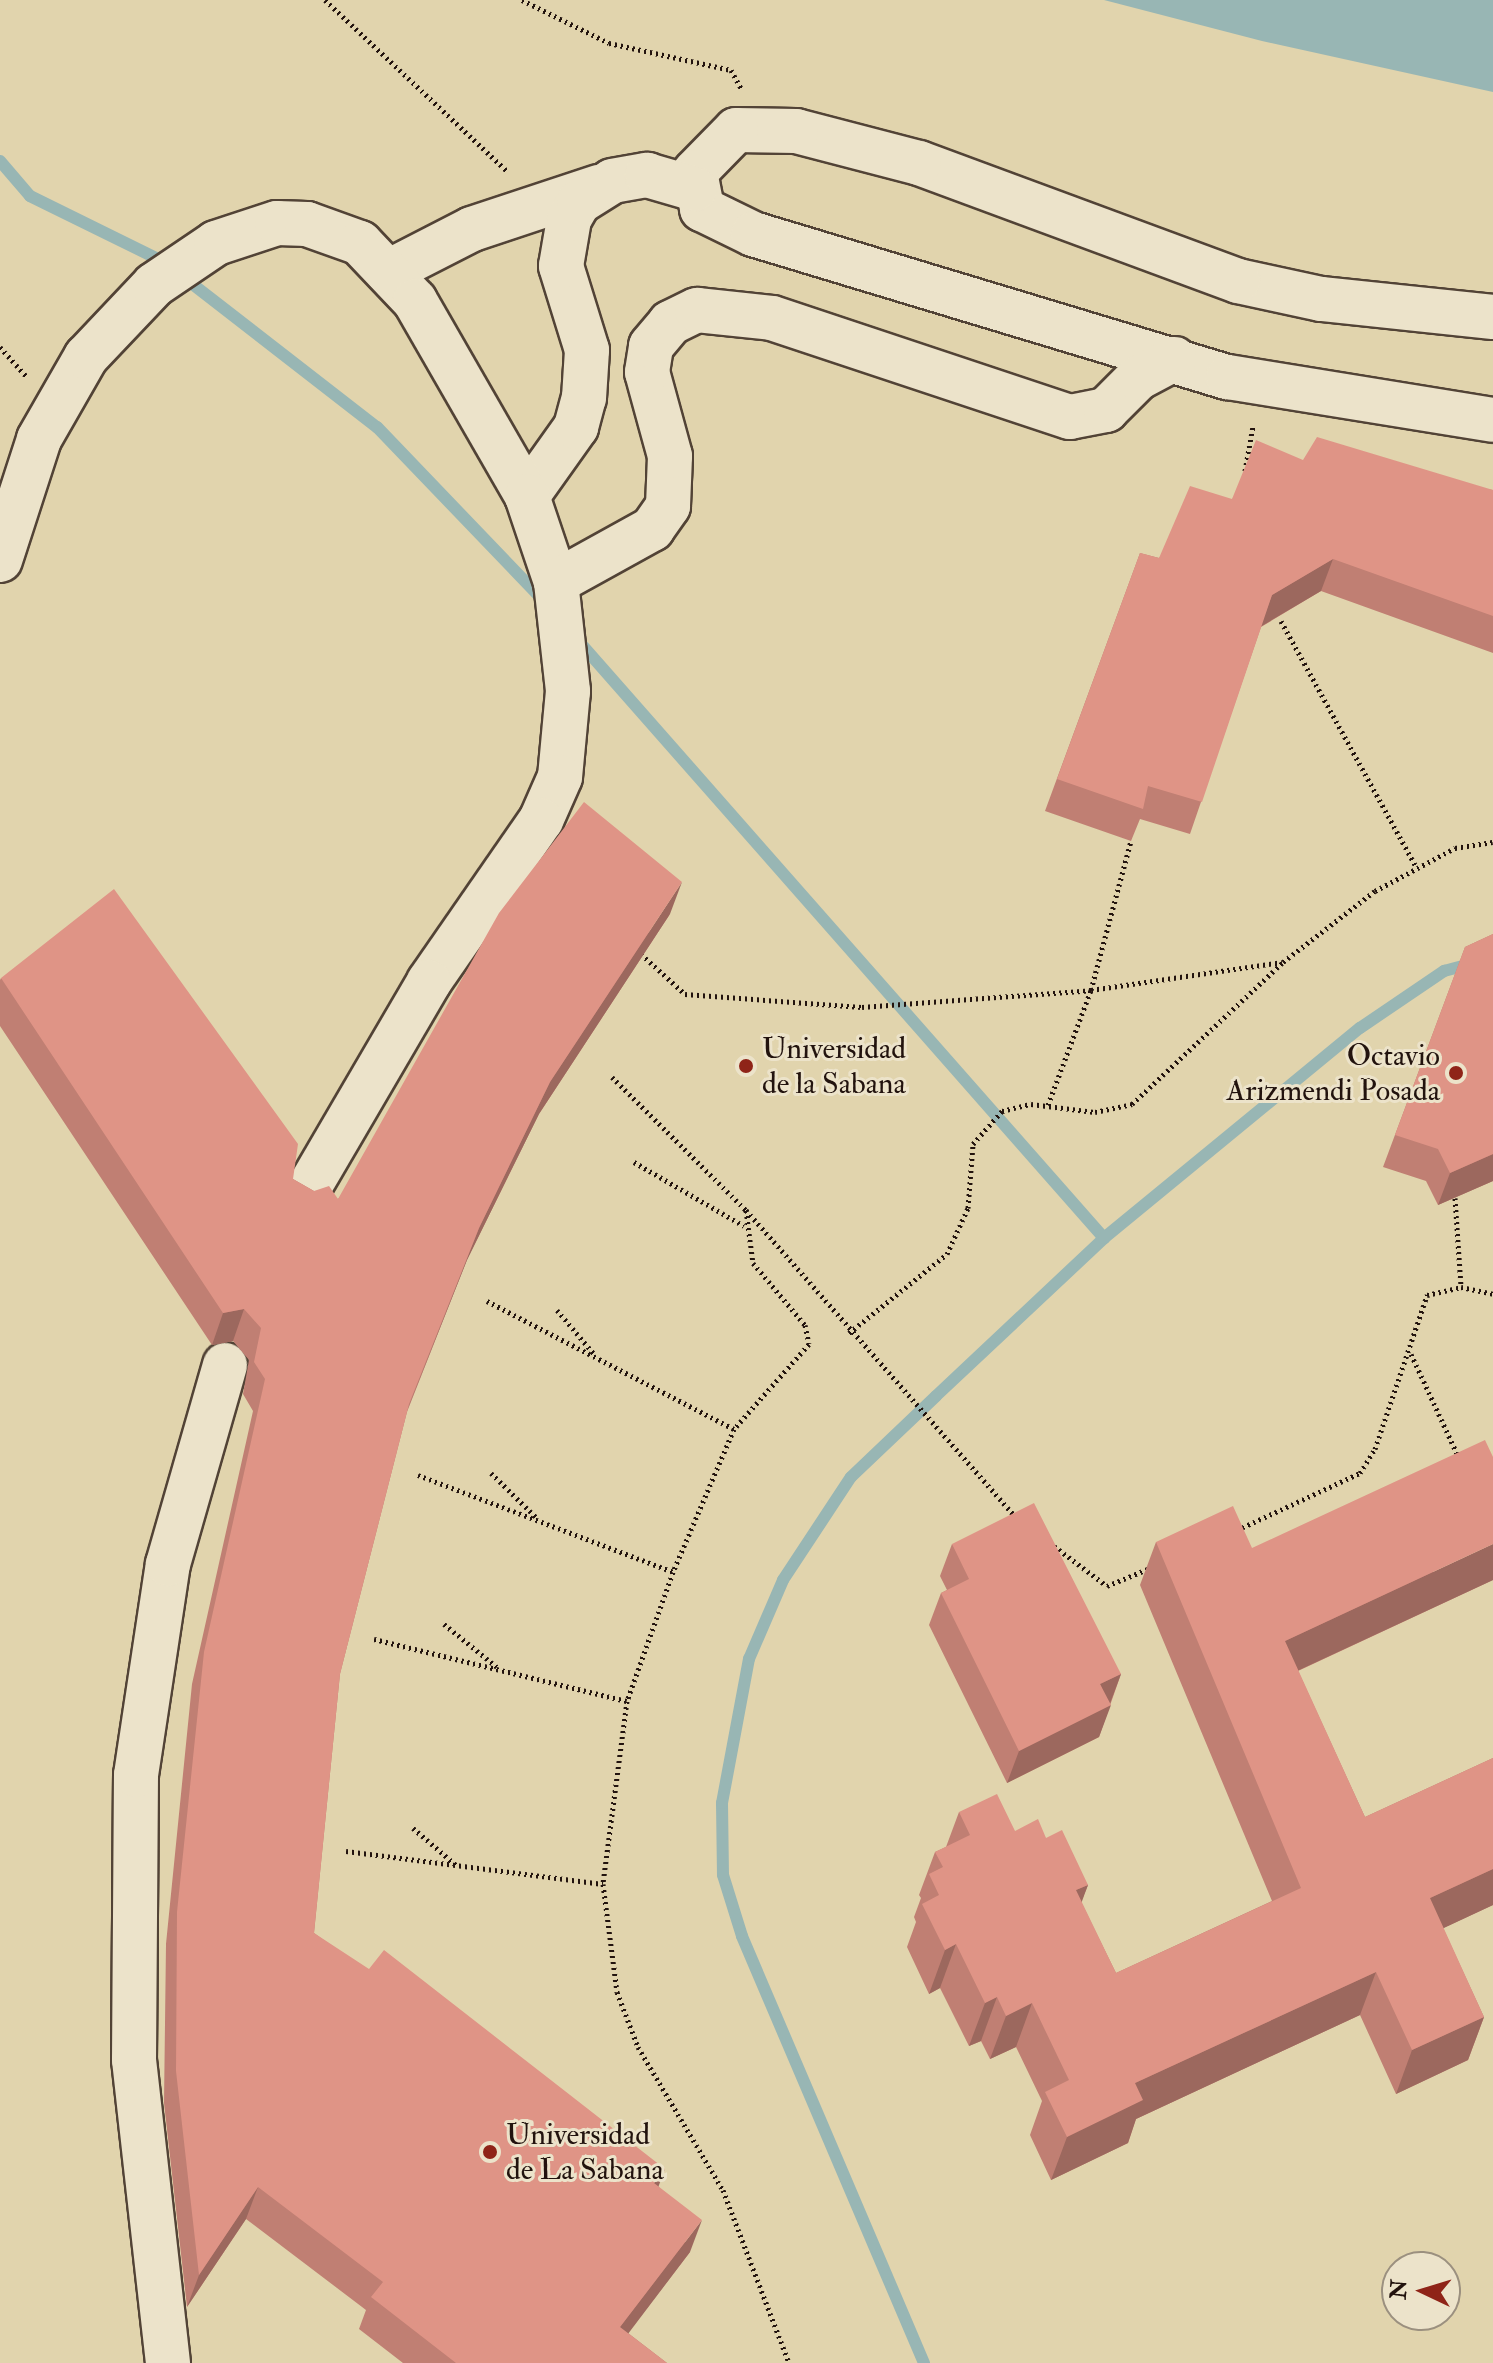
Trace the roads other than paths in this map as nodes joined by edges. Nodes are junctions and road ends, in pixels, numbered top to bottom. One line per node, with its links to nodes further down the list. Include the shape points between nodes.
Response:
1 (598, 187): 2 (lane, via 647,175); 3 (lane, via 541,203); 7 (lane, via 569,219 561,266 587,350 584,398 576,427)
2 (695, 189): 4 (lane, via 695,172 710,150 736,130 763,125 893,155 1238,281 1321,299); 5 (lane, via 702,209 753,234)
3 (388, 272): 7 (lane, via 415,301); 8 (lane, via 360,243 307,224 247,228 154,285 86,357 55,408)
4 (1493, 317)
5 (1174, 359): 6 (lane, via 1261,385); 9 (lane, via 1138,378 1106,410 1070,417 772,318 697,310 670,323 651,346 647,372 670,456 668,506 652,529)
6 (1493, 420)
7 (527, 496): 9 (lane)
8 (0, 560)
9 (557, 591): 10 (lane, via 568,691 560,777 541,820 429,982)
10 (303, 1198)
11 (225, 1365): 12 (lane, via 168,1564 136,1775 134,2060)
12 (173, 2356)

